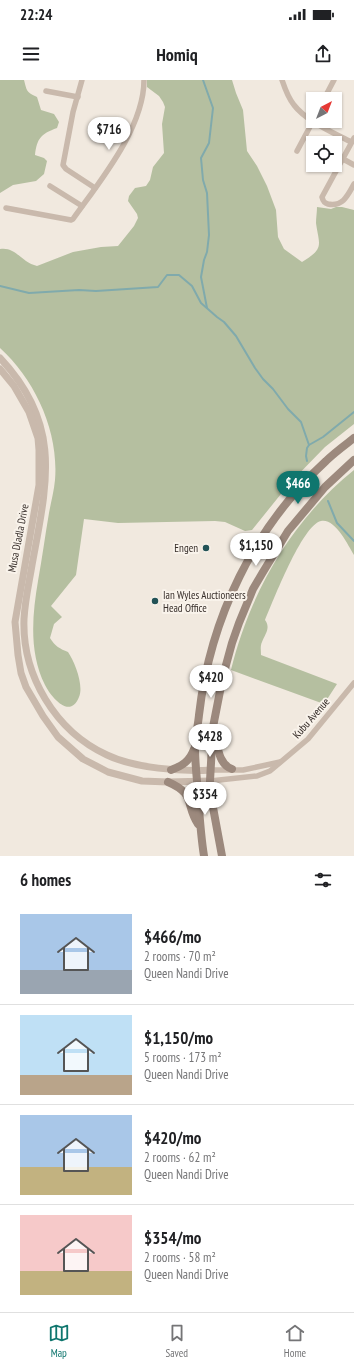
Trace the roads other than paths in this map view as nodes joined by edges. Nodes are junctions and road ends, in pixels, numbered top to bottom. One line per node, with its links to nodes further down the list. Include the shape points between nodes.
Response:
1 (82, 80): 7 (street)
2 (144, 80): 17 (street, via 142,101 131,134)
3 (282, 80): 8 (street, via 294,105)
4 (332, 81): 6 (street)
5 (46, 91): 7 (street)
6 (327, 92)
7 (78, 97): 17 (street, via 63,165 66,170)
8 (306, 116)
9 (309, 128): 12 (street)
10 (328, 128): 11 (street)
11 (353, 140): 13 (street)
12 (297, 151)
13 (343, 158): 14 (street); 15 (street, via 322,199 325,203 341,202)
14 (354, 165)
15 (354, 184)
16 (50, 186): 18 (street)
17 (95, 188): 18 (street)
18 (82, 206): 19 (street, via 71,220)
19 (6, 208)
20 (0, 358): 29 (street, Musa Dladla Drive, via 25,389 35,407 45,446 47,468 44,501 24,619 25,641 36,684 61,721 86,743 108,756)
21 (0, 369): 34 (street, Musa Dladla Drive, via 14,386 29,412 38,438 39,450 39,485 15,622 20,667 26,687 55,734 83,759 108,772 128,778)
22 (354, 438): 26 (main road, via 327,460 291,499 264,534 237,582 222,616 205,671)
23 (354, 460): 25 (main road, via 325,487 301,515 256,584 226,662)
24 (354, 683): 27 (street, Kubu Avenue, via 308,739)
25 (213, 727): 28 (main road, via 220,756 226,767); 30 (main road)
26 (195, 747): 29 (main road, via 186,762); 31 (main road)
27 (280, 762): 28 (street, Kubu Avenue, via 244,770); 33 (street, Kubu Avenue, via 270,771 257,776)
28 (232, 769): 30 (street, Kubu Avenue)
29 (171, 770): 31 (street, Musa Dladla Drive)
30 (211, 770): 31 (street, Musa Dladla Drive); 33 (main road)
31 (196, 772): 32 (main road)
32 (197, 781): 33 (street, Musa Dladla Drive); 34 (street, Musa Dladla Drive); 35 (main road)
33 (210, 781): 37 (main road)
34 (168, 782): 35 (main road, via 185,792 194,818)
35 (200, 826): 36 (main road)
36 (204, 856)
37 (222, 856)

